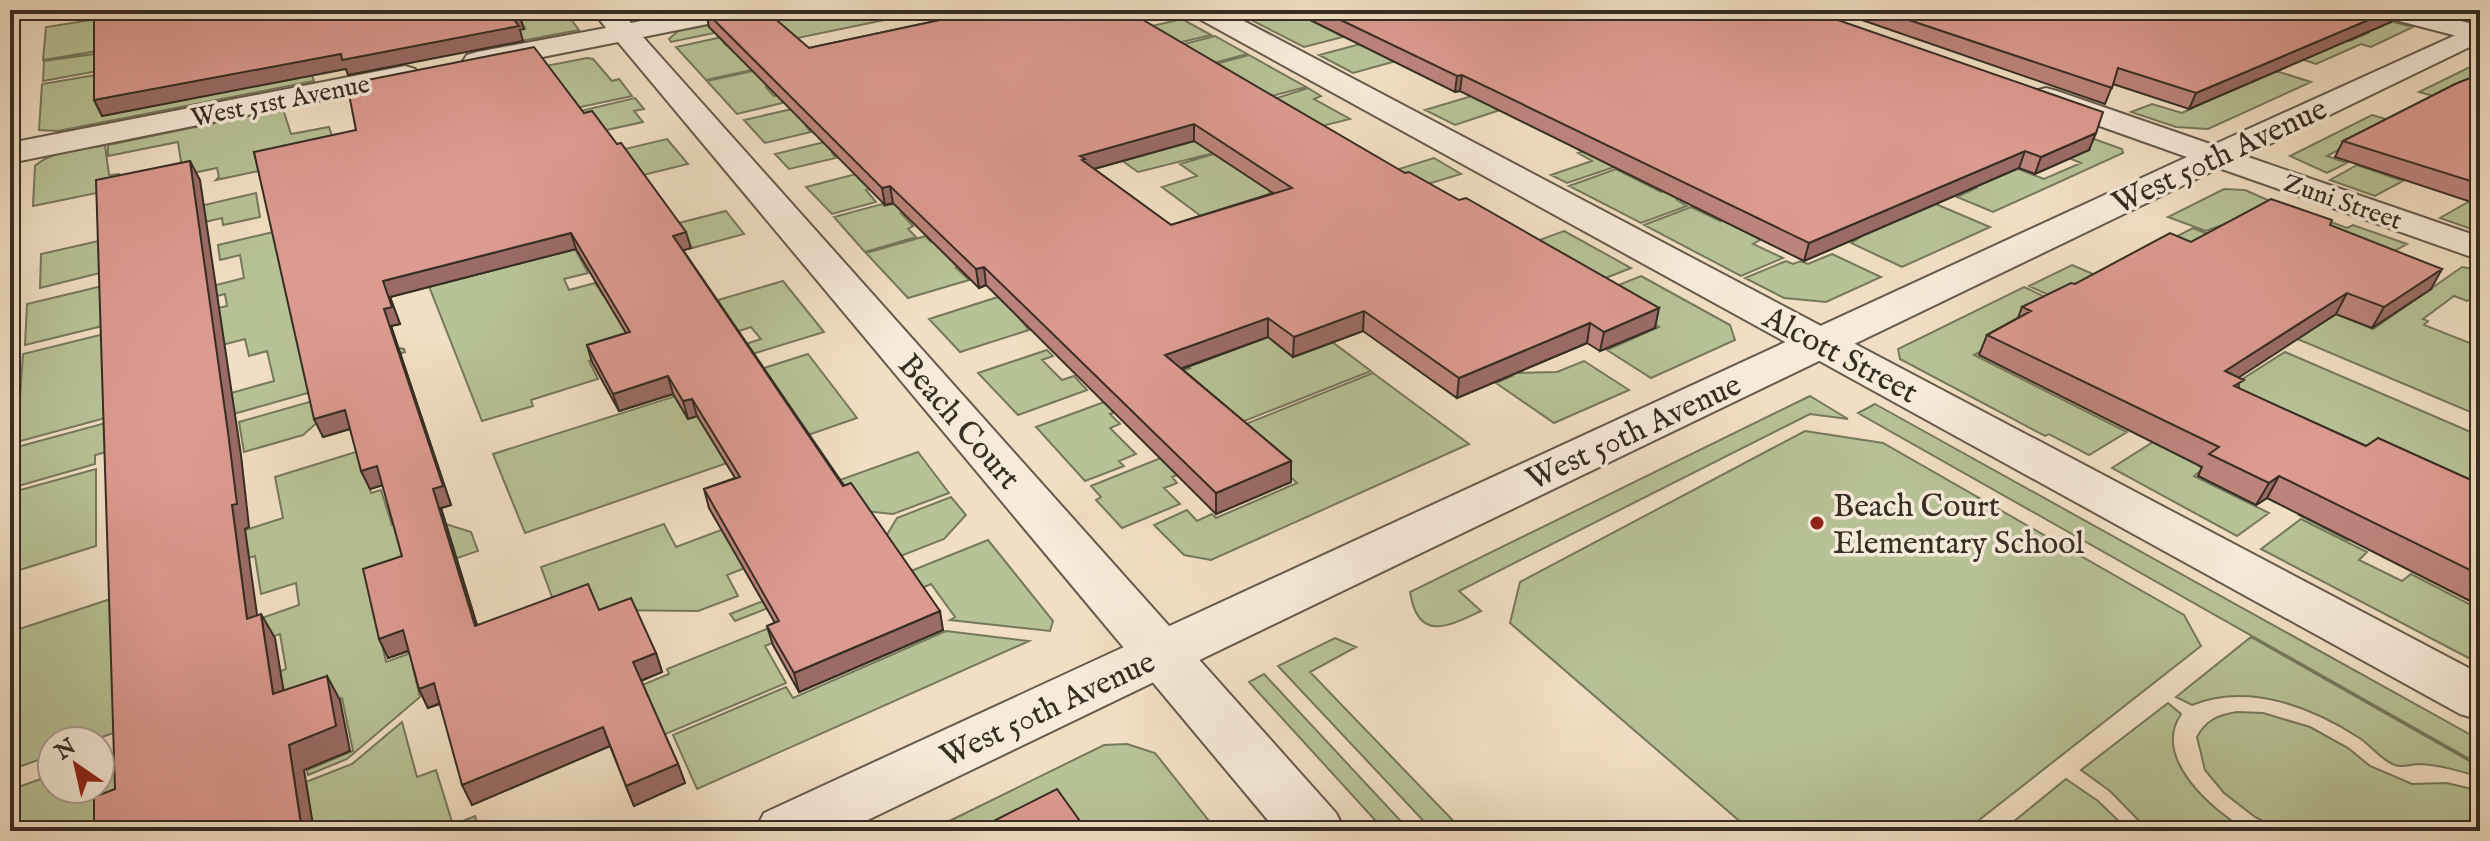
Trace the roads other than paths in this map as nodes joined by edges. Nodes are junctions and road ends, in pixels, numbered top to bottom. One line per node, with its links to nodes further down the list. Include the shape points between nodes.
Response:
1 (737, 10): 4 (street, West 51st Avenue)
2 (1203, 10): 10 (street, Alcott Street)
3 (2389, 10): 5 (street)
4 (615, 21): 7 (street, West 51st Avenue, via 443,68); 11 (street, Beach Court)
5 (2479, 33): 8 (street, West 50th Avenue)
6 (2020, 87): 8 (street, Zuni Street)
7 (10, 153)
8 (2216, 156): 9 (street, Zuni Street); 10 (street, West 50th Avenue)
9 (2480, 249)
10 (1820, 343): 11 (street, West 50th Avenue); 12 (street, Alcott Street)
11 (1161, 654): 13 (street, West 50th Avenue); 14 (street, Beach Court)
12 (2480, 699)
13 (786, 831)
14 (1314, 831)

